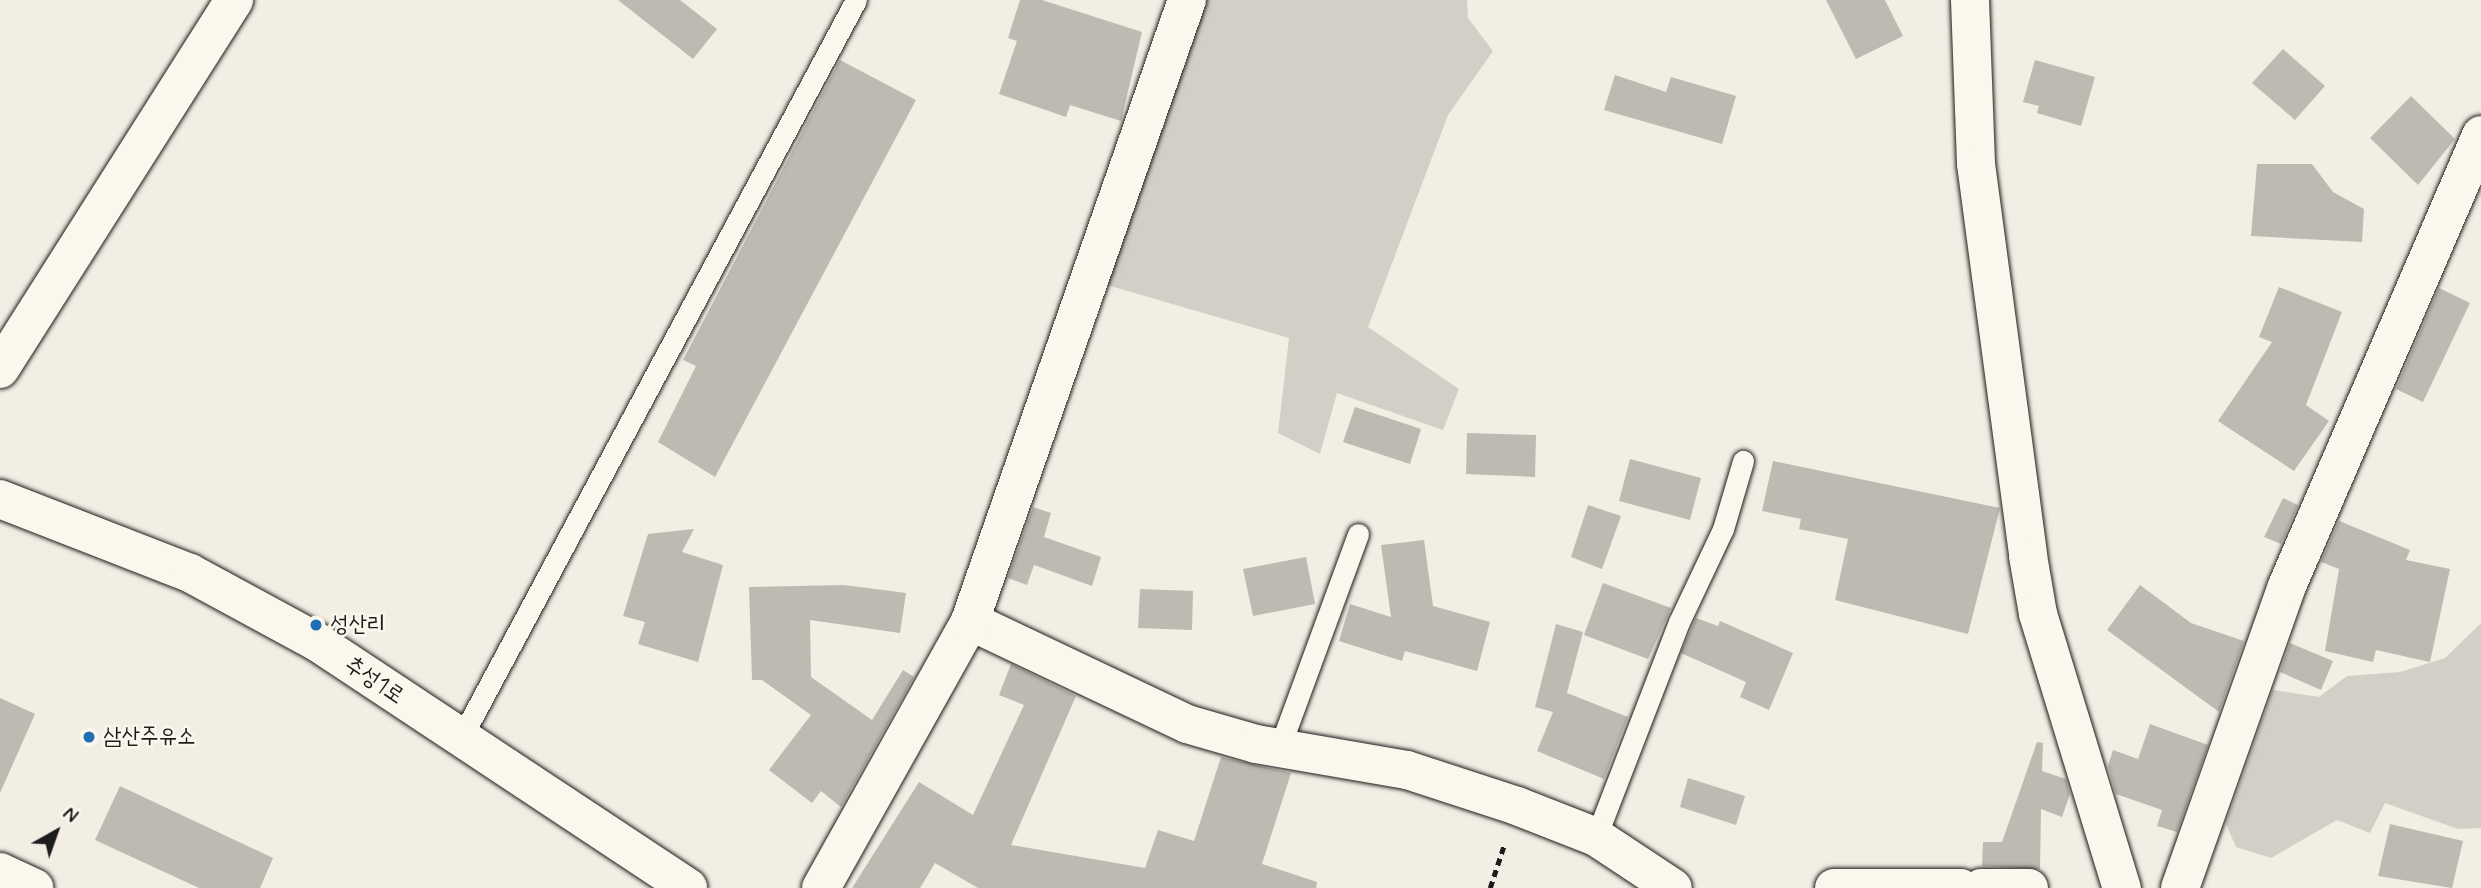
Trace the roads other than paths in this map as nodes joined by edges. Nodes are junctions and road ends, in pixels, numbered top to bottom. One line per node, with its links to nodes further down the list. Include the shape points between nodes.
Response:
1 (234, 0): 6 (street)
2 (856, 0): 11 (lane)
3 (1187, 0): 10 (street)
4 (1970, 0): 23 (street, via 1976,164 2028,556 2038,614)
5 (2481, 135): 24 (street, via 2287,586)
6 (0, 369)
7 (1743, 461): 13 (lane, via 1723,529 1679,622)
8 (0, 499): 11 (street, 추성1로, via 190,573 317,642)
9 (1358, 534): 12 (lane)
10 (970, 621): 12 (street, via 1187,724); 17 (street)
11 (460, 740): 16 (street, 추성1로)
12 (1279, 749): 13 (street, via 1407,770)
13 (1596, 837): 18 (street)
14 (0, 872): 15 (street)
15 (35, 888)
16 (688, 888)
17 (821, 888)
18 (1673, 888)
19 (1835, 888): 20 (street)
20 (1961, 888)
21 (1982, 888): 22 (street)
22 (2029, 888)
23 (2122, 888)
24 (2180, 888)

